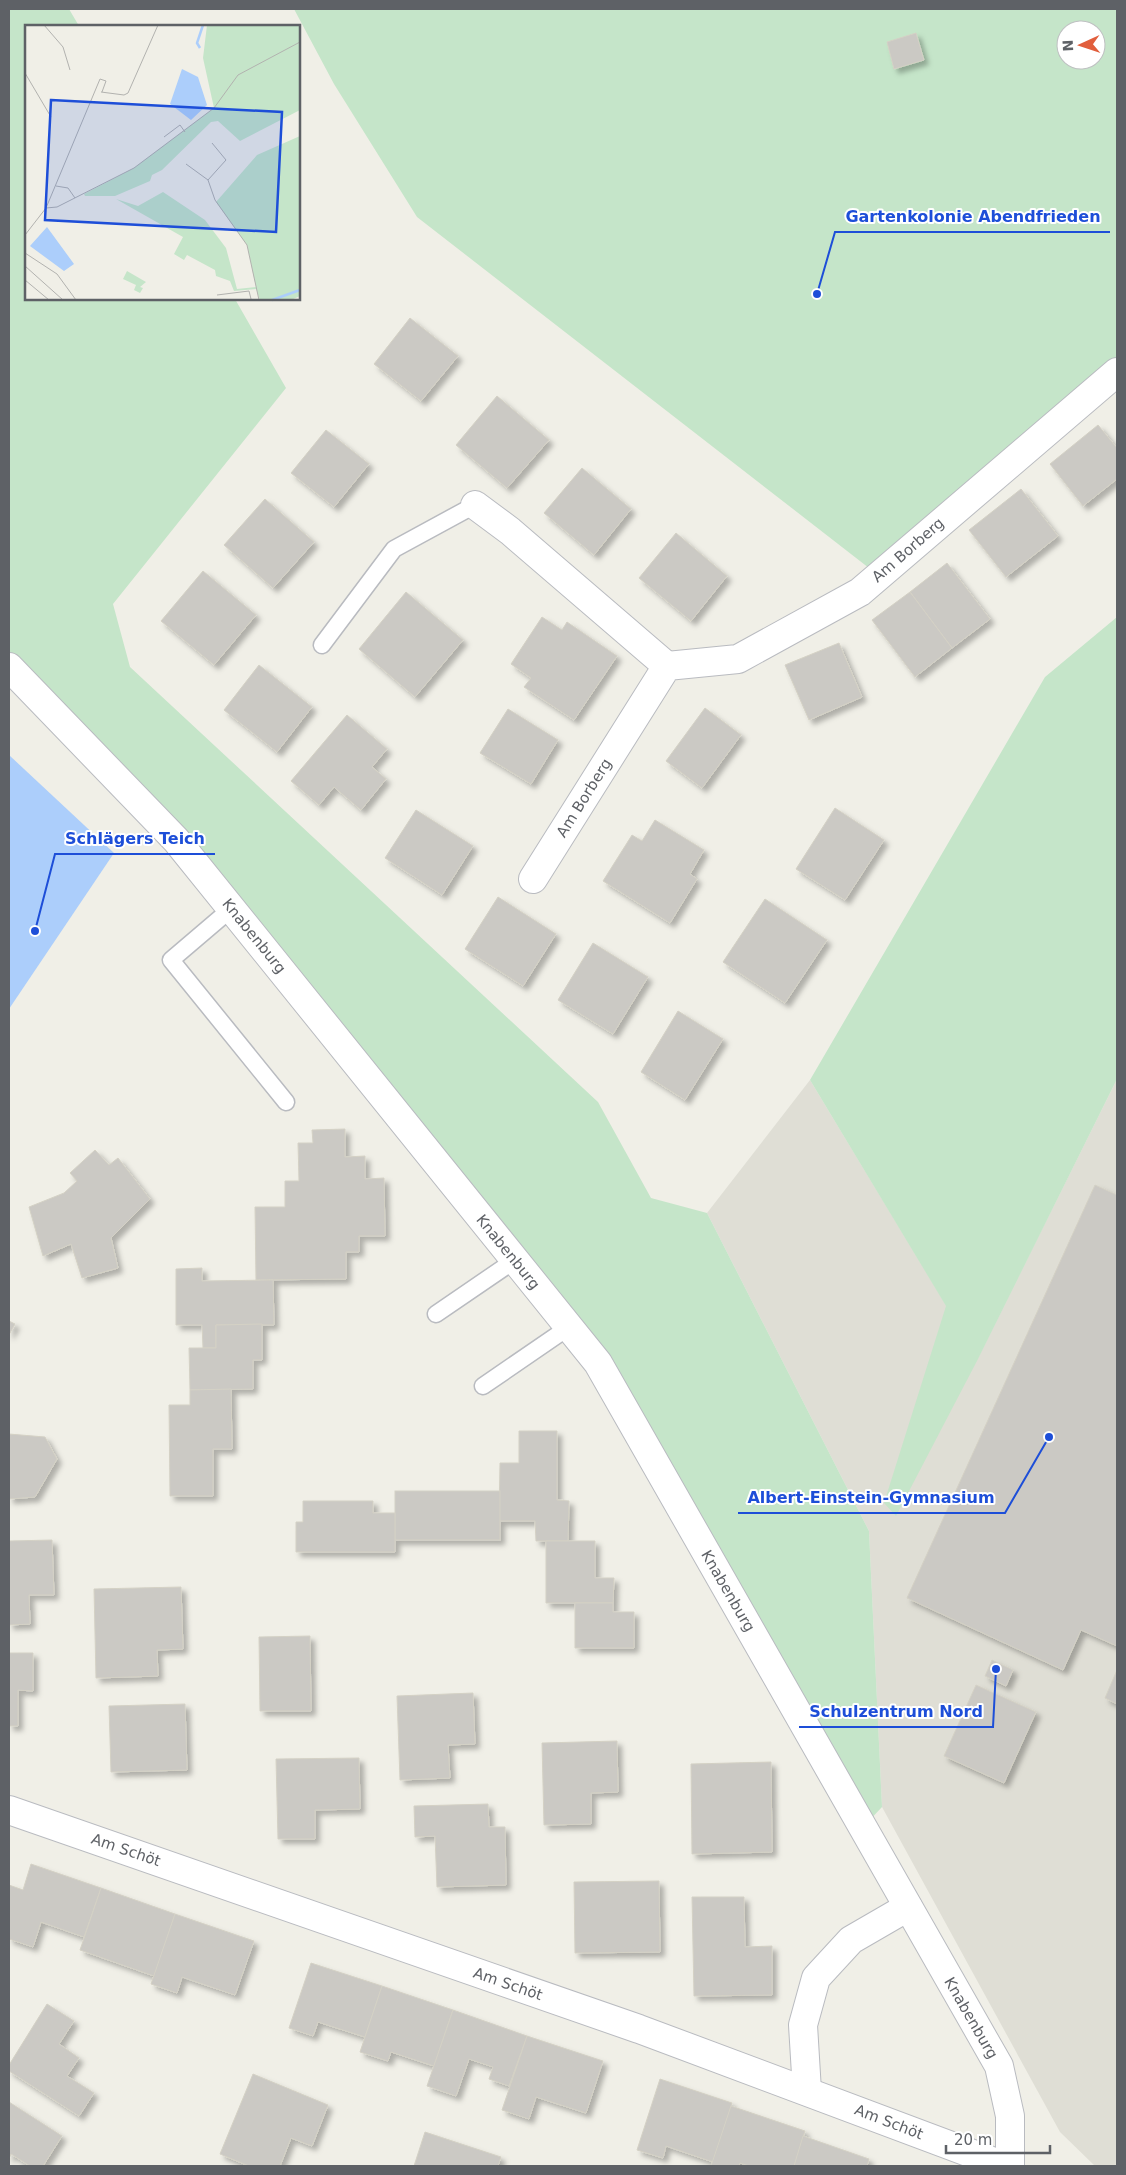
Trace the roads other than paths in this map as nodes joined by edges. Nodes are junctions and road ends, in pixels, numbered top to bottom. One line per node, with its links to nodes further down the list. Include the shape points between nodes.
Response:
1 (1117, 372): 4 (street, Am Borberg, via 860,592 738,659)
2 (475, 505): 3 (lane, via 394,549); 4 (street, via 510,531)
3 (322, 645)
4 (667, 666): 6 (street, Am Borberg)
5 (9, 667): 7 (street, Knabenburg, via 176,840)
6 (533, 879)
7 (232, 908): 8 (lane, via 171,960); 9 (street, Knabenburg)
8 (286, 1102)
9 (515, 1260): 10 (lane); 11 (street, Knabenburg)
10 (436, 1314)
11 (569, 1327): 12 (lane); 14 (street, Knabenburg, via 598,1363)
12 (482, 1386)
13 (9, 1810): 15 (street, Am Schöt, via 639,2029)
14 (908, 1907): 15 (street, via 851,1940 816,1978 803,2025); 17 (street, Knabenburg, via 999,2066 1010,2116)
15 (807, 2091): 16 (street, Am Schöt)
16 (1005, 2166)
17 (1010, 2166)

